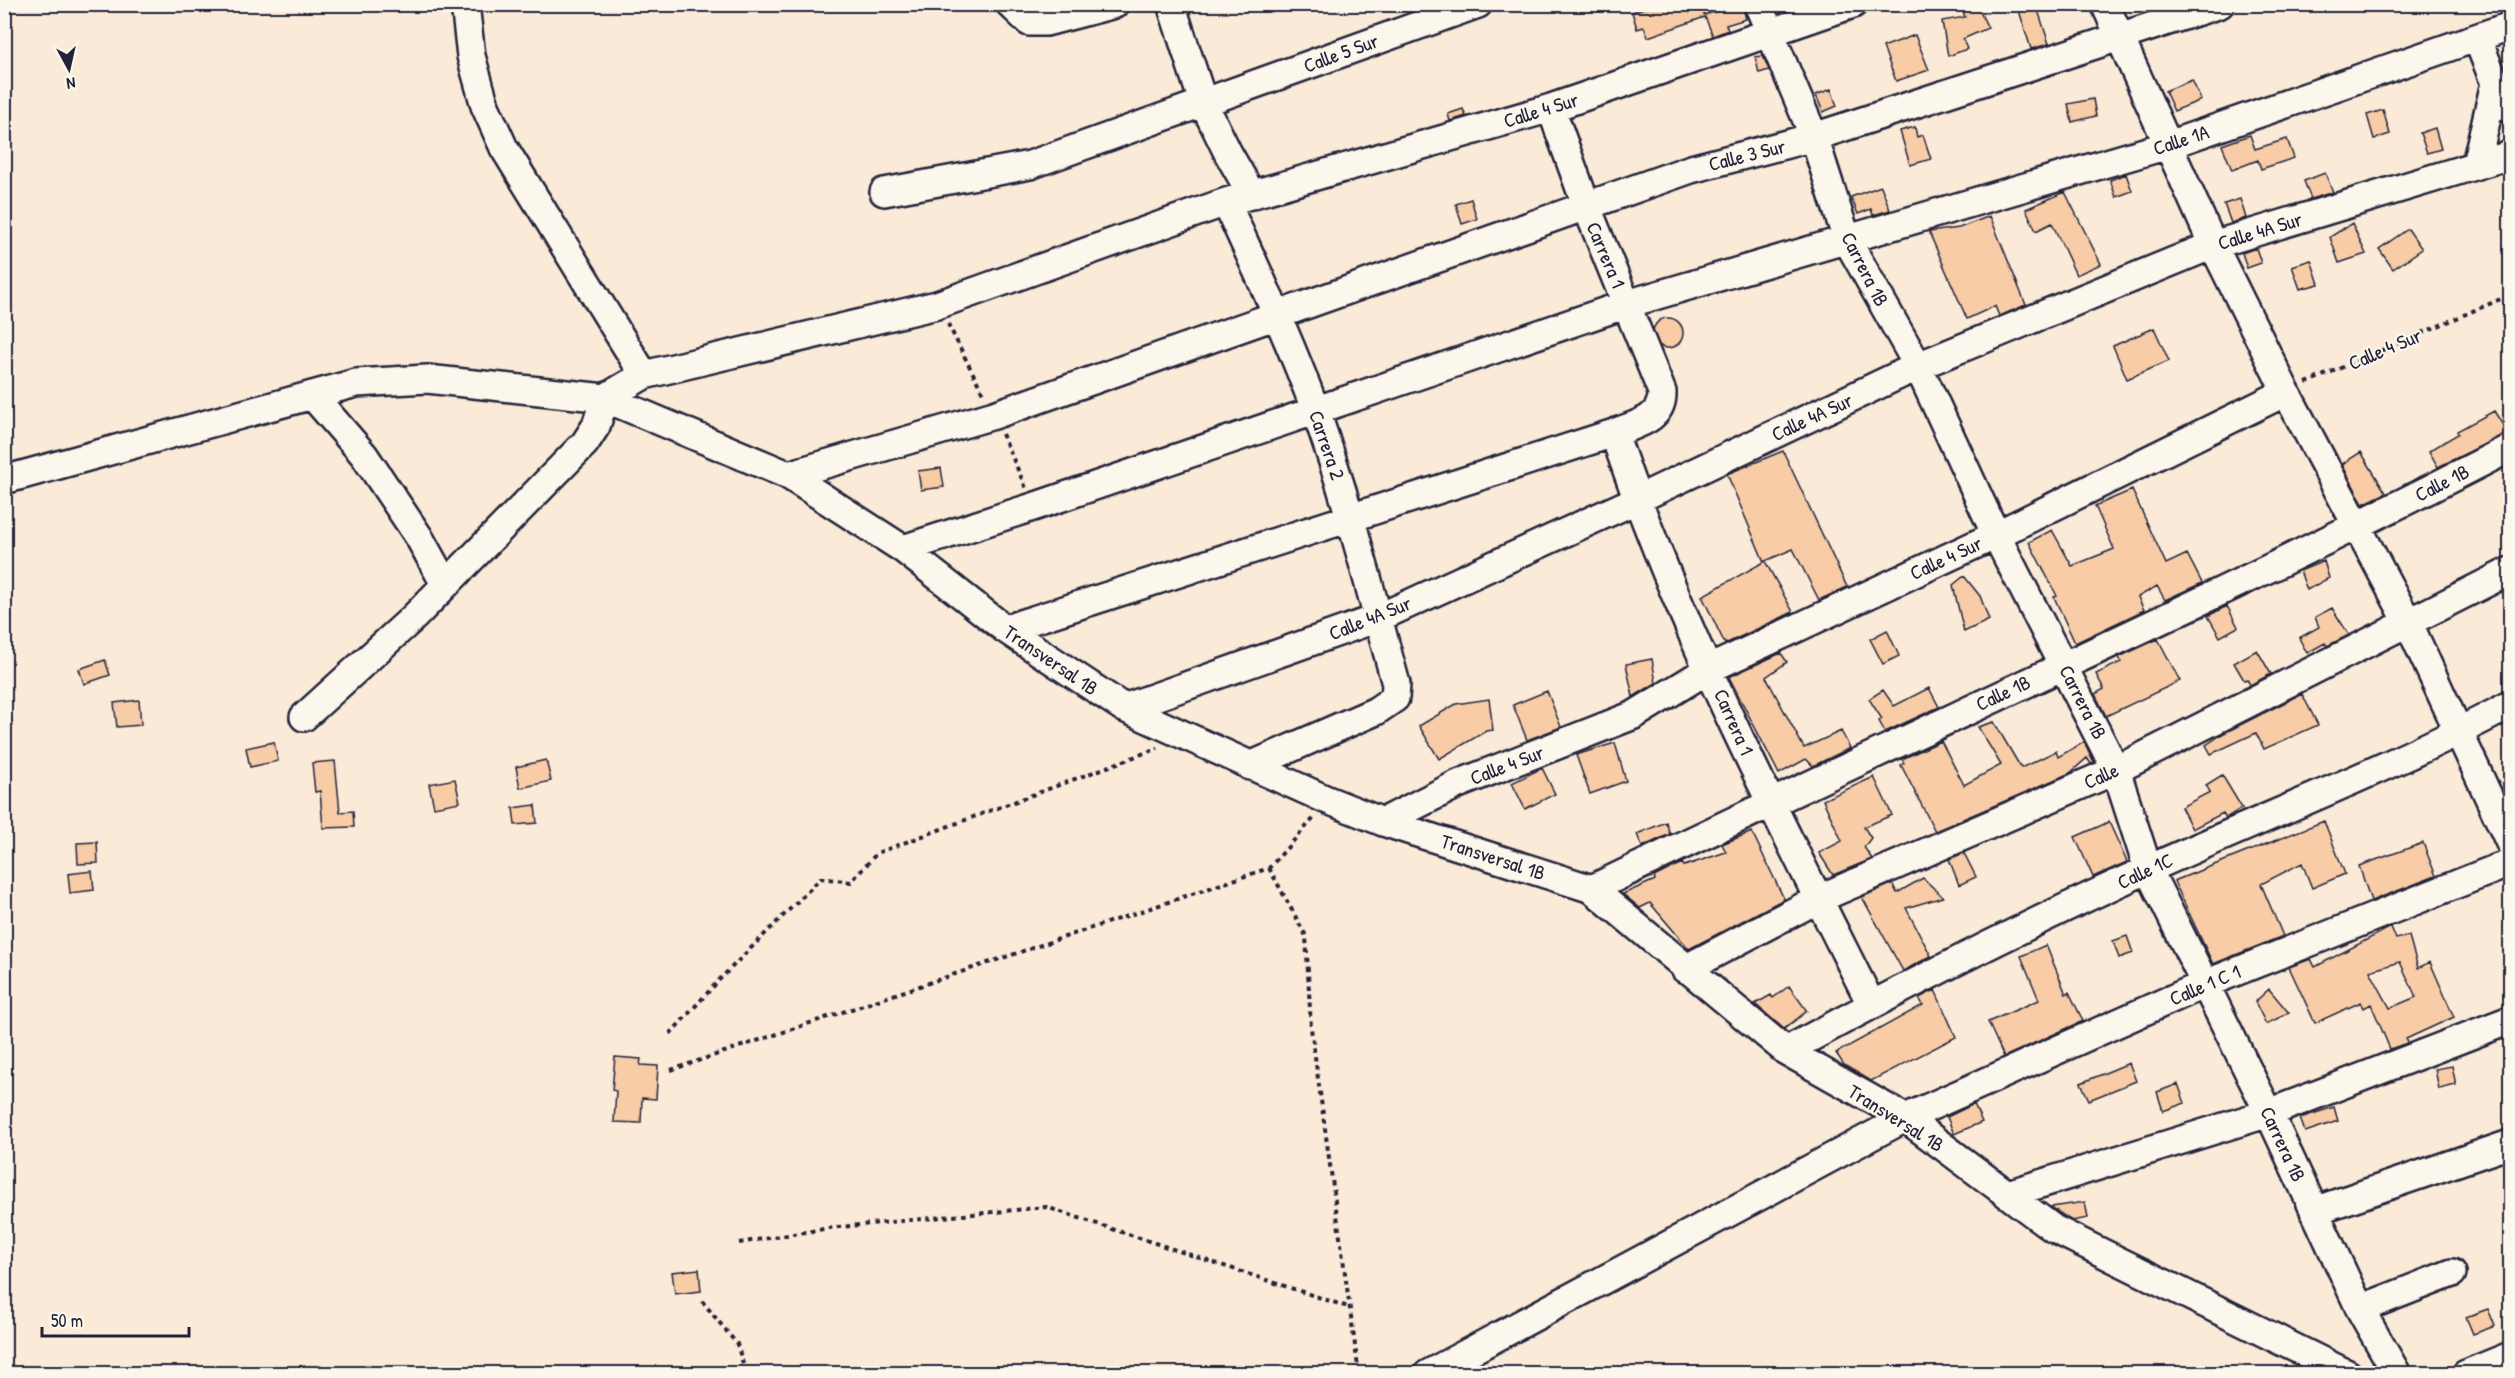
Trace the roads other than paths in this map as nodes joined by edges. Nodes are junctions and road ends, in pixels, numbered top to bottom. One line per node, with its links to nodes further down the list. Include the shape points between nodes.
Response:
1 (465, 4): 31 (street, via 471,56 485,106 504,148)
2 (1010, 4): 3 (street, via 1029,22 1046,22)
3 (1115, 4)
4 (1171, 4): 15 (street)
5 (1478, 4): 15 (street, Calle 5 Sur)
6 (1758, 4): 11 (street, Carrera 1B)
7 (1852, 4): 11 (street, Calle 4 Sur)
8 (2105, 4): 12 (street)
9 (2220, 4): 12 (street, Calle 3 Sur)
10 (2511, 26): 13 (street, Calle 1A)
11 (1768, 32): 16 (street, Calle 4 Sur); 18 (street, Carrera 1B)
12 (2119, 35): 18 (street, Calle 3 Sur); 19 (street)
13 (2477, 38): 14 (street); 19 (street, Calle 1A)
14 (2495, 83): 17 (street); 21 (street)
15 (1203, 102): 22 (street, Calle 5 Sur, via 1030,165); 23 (street)
16 (1551, 108): 23 (street, Calle 4 Sur); 25 (street, Carrera 1)
17 (2511, 109)
18 (1814, 137): 25 (street, Calle 3 Sur, via 1691,169); 26 (street, Carrera 1B)
19 (2168, 145): 26 (street, Calle 1A); 27 (street)
20 (2511, 155): 21 (street, Calle 4A Sur)
21 (2476, 164): 27 (street, Calle 4A Sur)
22 (884, 192)
23 (1252, 195): 24 (street, Calle 4 Sur)
24 (1226, 202): 29 (street, Carrera 2); 31 (street, Calle 4 Sur, via 937,305)
25 (1586, 205): 28 (street, Carrera 1); 29 (street, Calle 3 Sur)
26 (1847, 240): 28 (street, Calle 1A); 30 (street, Carrera 1B)
27 (2213, 246): 30 (street, Calle 4A Sur); 32 (street)
28 (1627, 304): 35 (street, Calle 1A); 36 (street, Carrera 1, via 1662,392 1662,401 1651,418)
29 (1277, 316): 35 (street, Carrera 2); 38 (street, Calle 3 Sur, via 994,415)
30 (1918, 366): 40 (street, Calle 4A Sur); 43 (street, Carrera 1B)
31 (644, 375): 34 (street, Calle 4 Sur)
32 (2286, 392): 42 (street); 43 (street, Calle 4 Sur)
33 (312, 395): 34 (street, Transversal 1B, via 357,383 427,380); 39 (street, Transversal 1B); 46 (street, via 364,455 420,537)
34 (605, 398): 38 (street, Transversal 1B); 46 (street, via 596,426 585,443)
35 (1316, 411): 41 (street, Carrera 2); 44 (street, Calle 1A)
36 (1614, 433): 40 (street, Carrera 1); 41 (street)
37 (2511, 448): 42 (street, Calle 1B)
38 (789, 476): 44 (street, Transversal 1B)
39 (4, 480)
40 (1636, 500): 47 (street, Calle 4A Sur); 51 (street, Carrera 1)
41 (1351, 517): 47 (street, Carrera 2); 49 (street)
42 (2358, 527): 48 (street); 50 (street, Calle 1B)
43 (1996, 535): 50 (street, Carrera 1B); 51 (street, Calle 4 Sur)
44 (903, 549): 49 (street, Transversal 1B)
45 (2511, 571): 48 (street, Calle)
46 (445, 584): 54 (street)
47 (1378, 618): 53 (street, Calle 4A Sur); 56 (street, Carrera 2, via 1396,684 1395,698 1376,711)
48 (2408, 622): 55 (street); 57 (street, Calle)
49 (1005, 629): 53 (street, Transversal 1B)
50 (2064, 664): 57 (street, Carrera 1B); 58 (street, Calle 1B)
51 (1709, 669): 58 (street, Carrera 1); 59 (street, Calle 4 Sur, via 1634,715 1458,784)
52 (2511, 705): 55 (street, Calle 1C)
53 (1124, 708): 56 (street, Transversal 1B)
54 (304, 717)
55 (2458, 733): 60 (street); 62 (street, Calle 1C)
56 (1250, 766): 59 (street, Transversal 1B)
57 (2116, 770): 62 (street, Carrera 1B); 64 (street, Calle)
58 (1770, 802): 63 (street, Calle 1B); 64 (street, Carrera 1)
59 (1383, 822): 63 (street, Transversal 1B)
60 (2511, 843)
61 (2511, 864): 66 (street, Calle 1 C 1)
62 (2148, 869): 66 (street, Carrera 1B); 67 (street, Calle 1C)
63 (1592, 889): 65 (street, Transversal 1B)
64 (1818, 898): 65 (street, Calle); 67 (street, Carrera 1)
65 (1685, 969): 69 (street, Transversal 1B)
66 (2205, 984): 70 (street, Carrera 1B); 71 (street, Calle 1 C 1)
67 (1871, 1004): 69 (street, Calle 1C)
68 (2511, 1020): 70 (street)
69 (1786, 1051): 71 (street, Transversal 1B)
70 (2269, 1113): 73 (street); 74 (street, Carrera 1B)
71 (1905, 1118): 73 (street, Transversal 1B); 78 (street, Calle 1 C 1)
72 (2511, 1144): 74 (street)
73 (2008, 1194): 79 (street, Transversal 1B, via 2054,1229)
74 (2314, 1211): 76 (street, Carrera 1B)
75 (2452, 1273): 76 (street)
76 (2360, 1309): 80 (street, Carrera 1B)
77 (2511, 1356): 81 (street)
78 (1428, 1374)
79 (2348, 1374)
80 (2397, 1374)
81 (2466, 1374)

